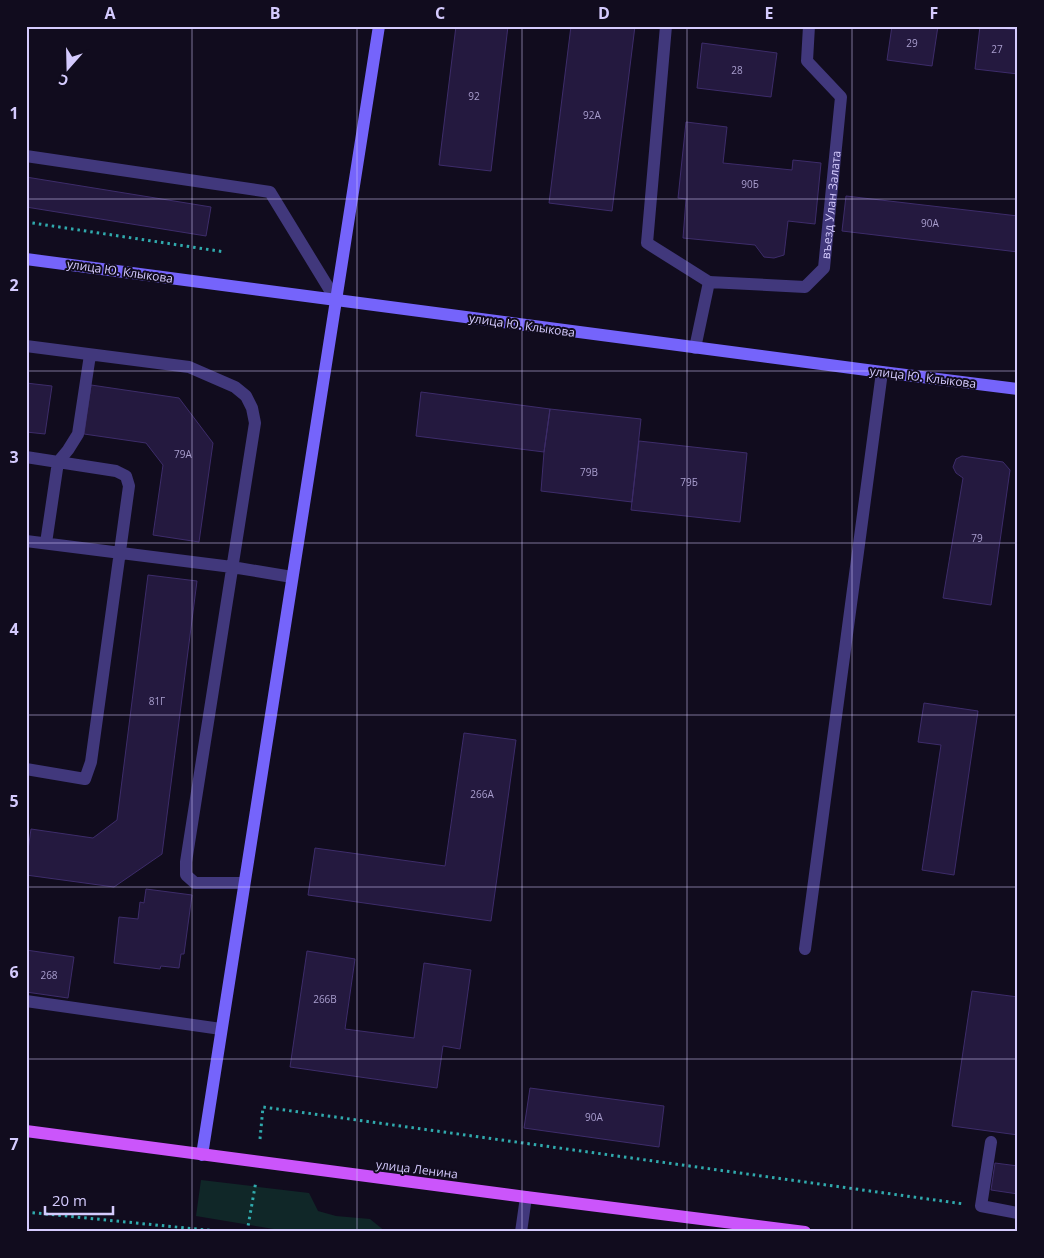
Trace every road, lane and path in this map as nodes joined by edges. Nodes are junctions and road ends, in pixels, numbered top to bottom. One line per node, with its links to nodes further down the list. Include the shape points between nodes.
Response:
1 (379, 26): 9 (main road)
2 (666, 26): 8 (street, via 647,243)
3 (809, 26): 8 (street, въезд Улан Залата, via 807,60 841,97 824,268 805,287)
4 (26, 156): 9 (street, via 270,192)
5 (26, 222): 6 (path)
6 (225, 252)
7 (26, 259): 9 (main road, улица Ю. Клыкова)
8 (710, 282): 11 (street)
9 (336, 300): 11 (main road, улица Ю. Клыкова); 21 (main road)
10 (26, 346): 12 (street)
11 (695, 348): 13 (main road, улица Ю. Клыкова)
12 (90, 355): 16 (street, via 78,434); 20 (street, via 188,367 235,386 246,396 255,423)
13 (882, 372): 14 (main road, улица Ю. Клыкова); 24 (street)
14 (1018, 389)
15 (26, 457): 16 (street)
16 (58, 462): 18 (street); 19 (street, via 116,471 126,476 128,486)
17 (26, 541): 18 (street)
18 (46, 543): 19 (street)
19 (119, 553): 20 (street); 22 (street, via 91,762 85,779)
20 (232, 567): 21 (street); 23 (street, via 186,876 196,883)
21 (292, 577): 23 (main road)
22 (26, 769)
23 (244, 883): 26 (main road)
24 (805, 950)
25 (26, 1001): 26 (street)
26 (222, 1029): 30 (main road)
27 (26, 1131): 30 (main road, улица Ленина)
28 (260, 1139): 33 (path, via 263,1107)
29 (991, 1142): 33 (street)
30 (202, 1155): 32 (main road, улица Ленина)
31 (256, 1181): 37 (path)
32 (526, 1197): 38 (street); 39 (main road, улица Ленина)
33 (981, 1206): 35 (street)
34 (26, 1212): 36 (path)
35 (1018, 1213)
36 (226, 1232)
37 (246, 1232)
38 (521, 1232)
39 (805, 1232)

